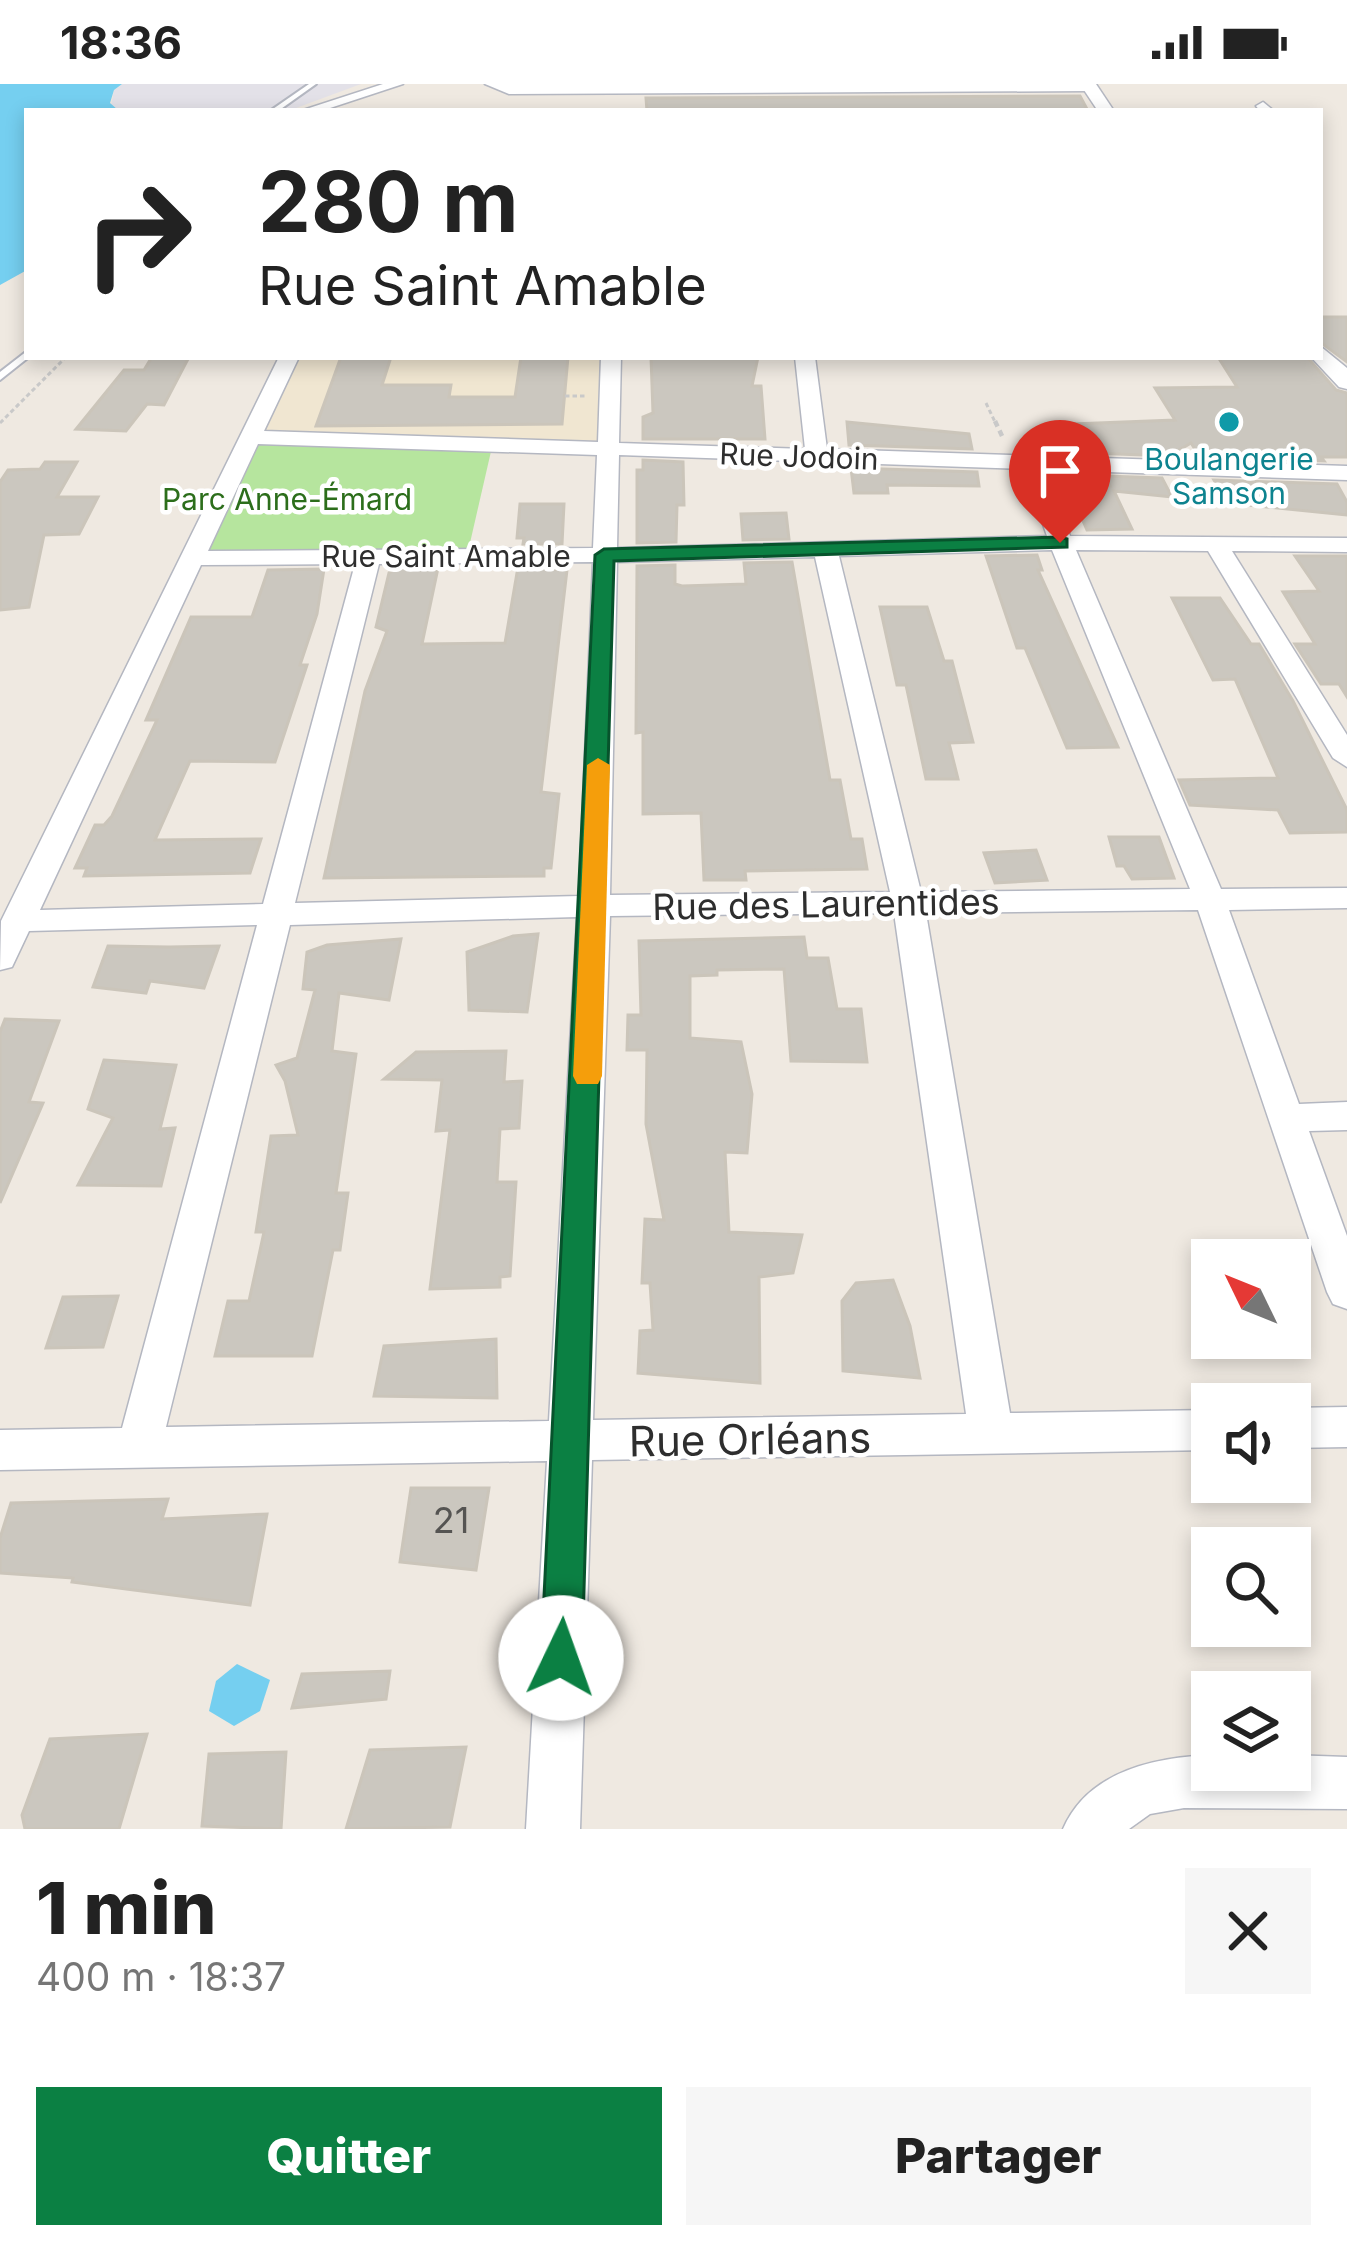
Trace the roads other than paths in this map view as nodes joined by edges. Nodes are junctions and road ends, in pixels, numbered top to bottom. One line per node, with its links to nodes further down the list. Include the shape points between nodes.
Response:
1 (313, 84): 6 (lane)
2 (397, 84): 7 (street)
3 (491, 84): 5 (street)
4 (1088, 85): 5 (street)
5 (621, 88)
6 (277, 108)
7 (317, 108)
8 (1323, 356): 14 (street)
9 (24, 357): 13 (lane)
10 (289, 360): 15 (street)
11 (611, 360): 16 (street)
12 (805, 360): 17 (street)
13 (0, 377)
14 (1347, 382)
15 (251, 437): 16 (street, Rue Jodoin); 26 (street)
16 (609, 449): 17 (street, Rue Jodoin); 24 (street)
17 (817, 457): 18 (street, Rue Jodoin)
18 (1034, 465): 19 (street, Rue Jodoin); 20 (street)
19 (1347, 472)
20 (1060, 543): 22 (street, Rue Saint Amable); 23 (street, Rue Saint Amable); 29 (street)
21 (1347, 545): 22 (street, Rue Saint Amable)
22 (1217, 546): 27 (street)
23 (825, 549): 24 (street, Rue Saint Amable); 30 (street)
24 (604, 555): 25 (street, Rue Saint Amable); 31 (street)
25 (369, 556): 26 (street, Rue Saint Amable); 32 (street)
26 (192, 558): 33 (street)
27 (1347, 758)
28 (1347, 898): 29 (street, Rue des Laurentides)
29 (1210, 900): 30 (street, Rue des Laurentides); 36 (street)
30 (908, 903): 31 (street, Rue des Laurentides); 41 (street)
31 (594, 906): 32 (street, Rue des Laurentides); 42 (street)
32 (272, 914): 33 (street, Rue des Laurentides); 43 (street)
33 (17, 921): 34 (street)
34 (0, 959)
35 (1347, 1116): 36 (street)
36 (1282, 1118): 37 (street)
37 (1347, 1292)
38 (1347, 1427): 39 (street)
39 (1311, 1428)
40 (1191, 1430): 41 (street, Rue Orléans)
41 (991, 1434): 42 (street, Rue Orléans)
42 (572, 1443): 43 (street, Rue Orléans); 46 (street)
43 (138, 1448): 44 (street, Rue Orléans)
44 (0, 1450)
45 (1347, 1783): 47 (street, via 1145,1789)
46 (553, 1829)
47 (1090, 1829)

